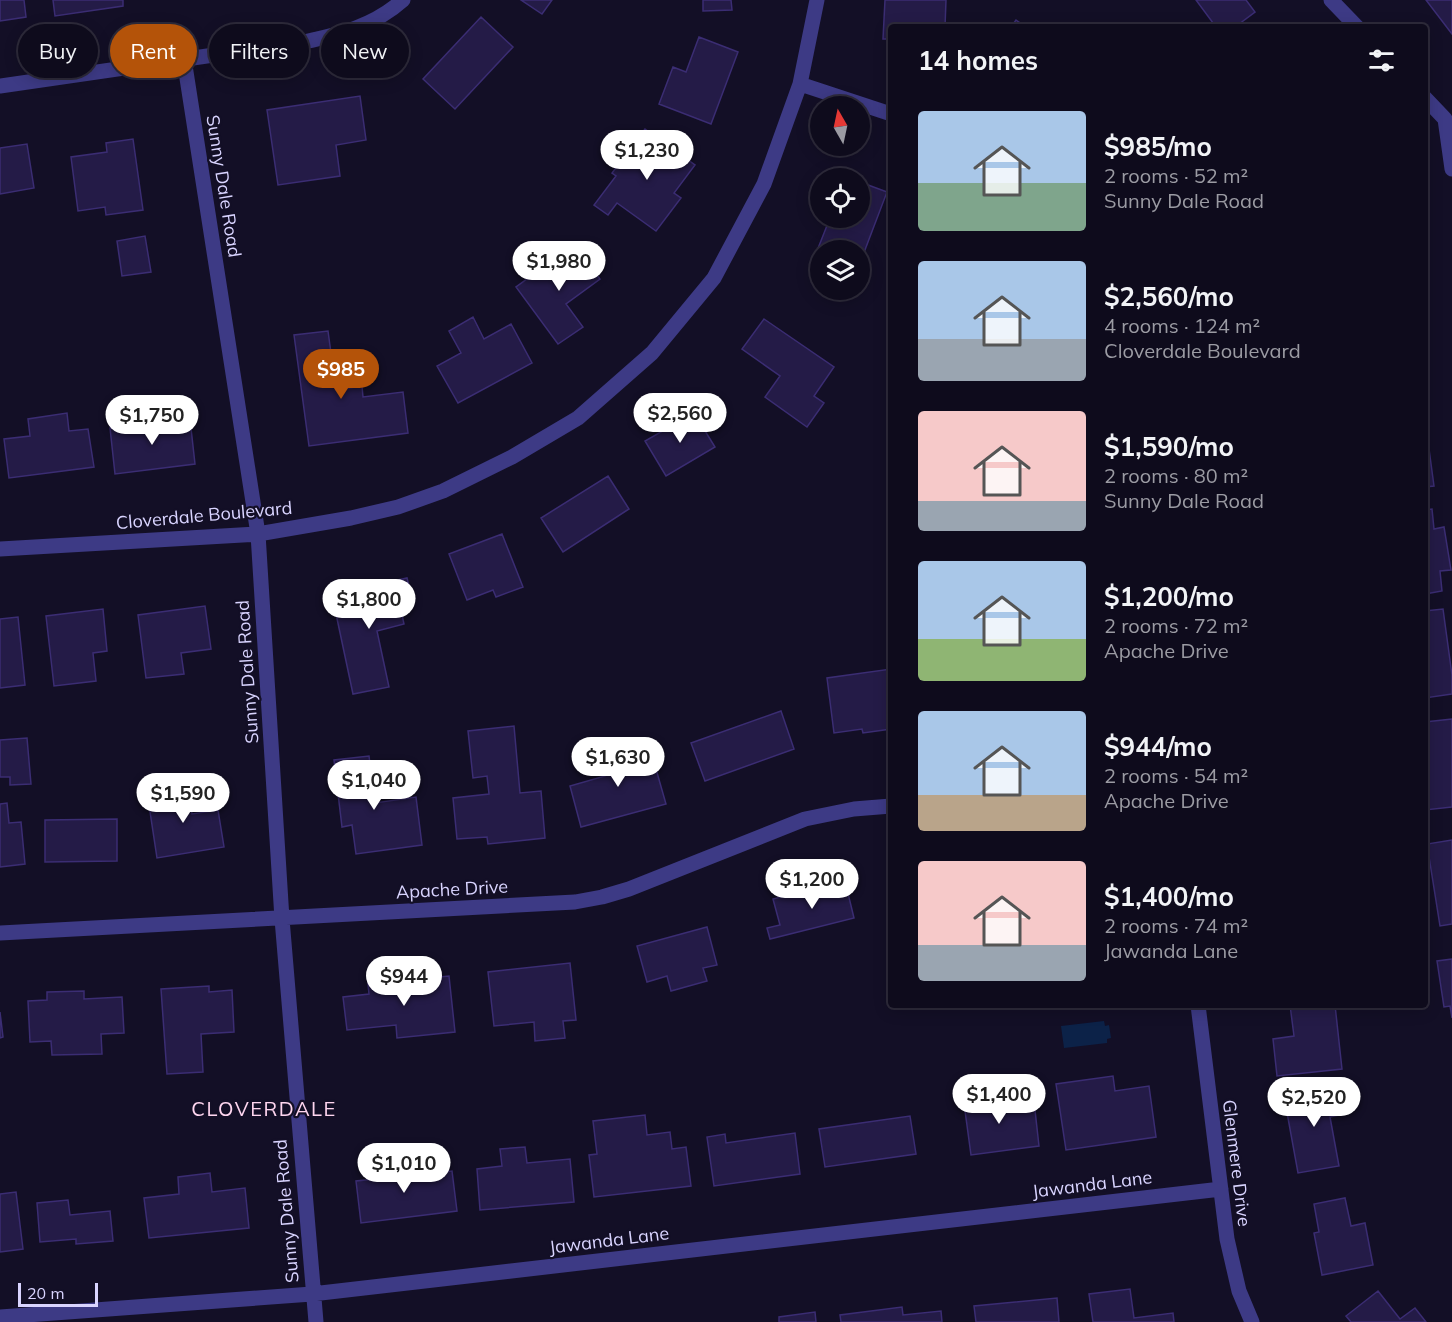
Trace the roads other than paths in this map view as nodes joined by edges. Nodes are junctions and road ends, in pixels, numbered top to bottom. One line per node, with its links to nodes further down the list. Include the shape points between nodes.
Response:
1 (403, 0): 5 (street, via 378,19 342,34)
2 (817, 0): 8 (street, Cloverdale Boulevard)
3 (1331, 0): 4 (street)
4 (1354, 24)
5 (197, 57)
6 (110, 70): 9 (street)
7 (187, 78): 14 (street, Sunny Dale Road)
8 (800, 84): 11 (street); 14 (street, Cloverdale Boulevard, via 764,184 714,278 652,353 578,418 443,491 351,518)
9 (0, 86)
10 (1428, 101): 12 (street)
11 (888, 113)
12 (1449, 119): 13 (street)
13 (1452, 169)
14 (258, 534): 15 (street, Cloverdale Boulevard); 17 (street, Sunny Dale Road)
15 (0, 549)
16 (888, 806): 17 (street, Apache Drive, via 804,819 602,897 575,902)
17 (282, 919): 18 (street, Apache Drive); 21 (street, Sunny Dale Road)
18 (0, 933)
19 (1198, 1008): 20 (street, Glenmere Drive)
20 (1221, 1189): 21 (street, Jawanda Lane); 24 (street, Glenmere Drive, via 1234,1270)
21 (312, 1294): 22 (street, Jawanda Lane); 23 (street, Sunny Dale Road)
22 (0, 1317)
23 (316, 1322)
24 (1252, 1322)

